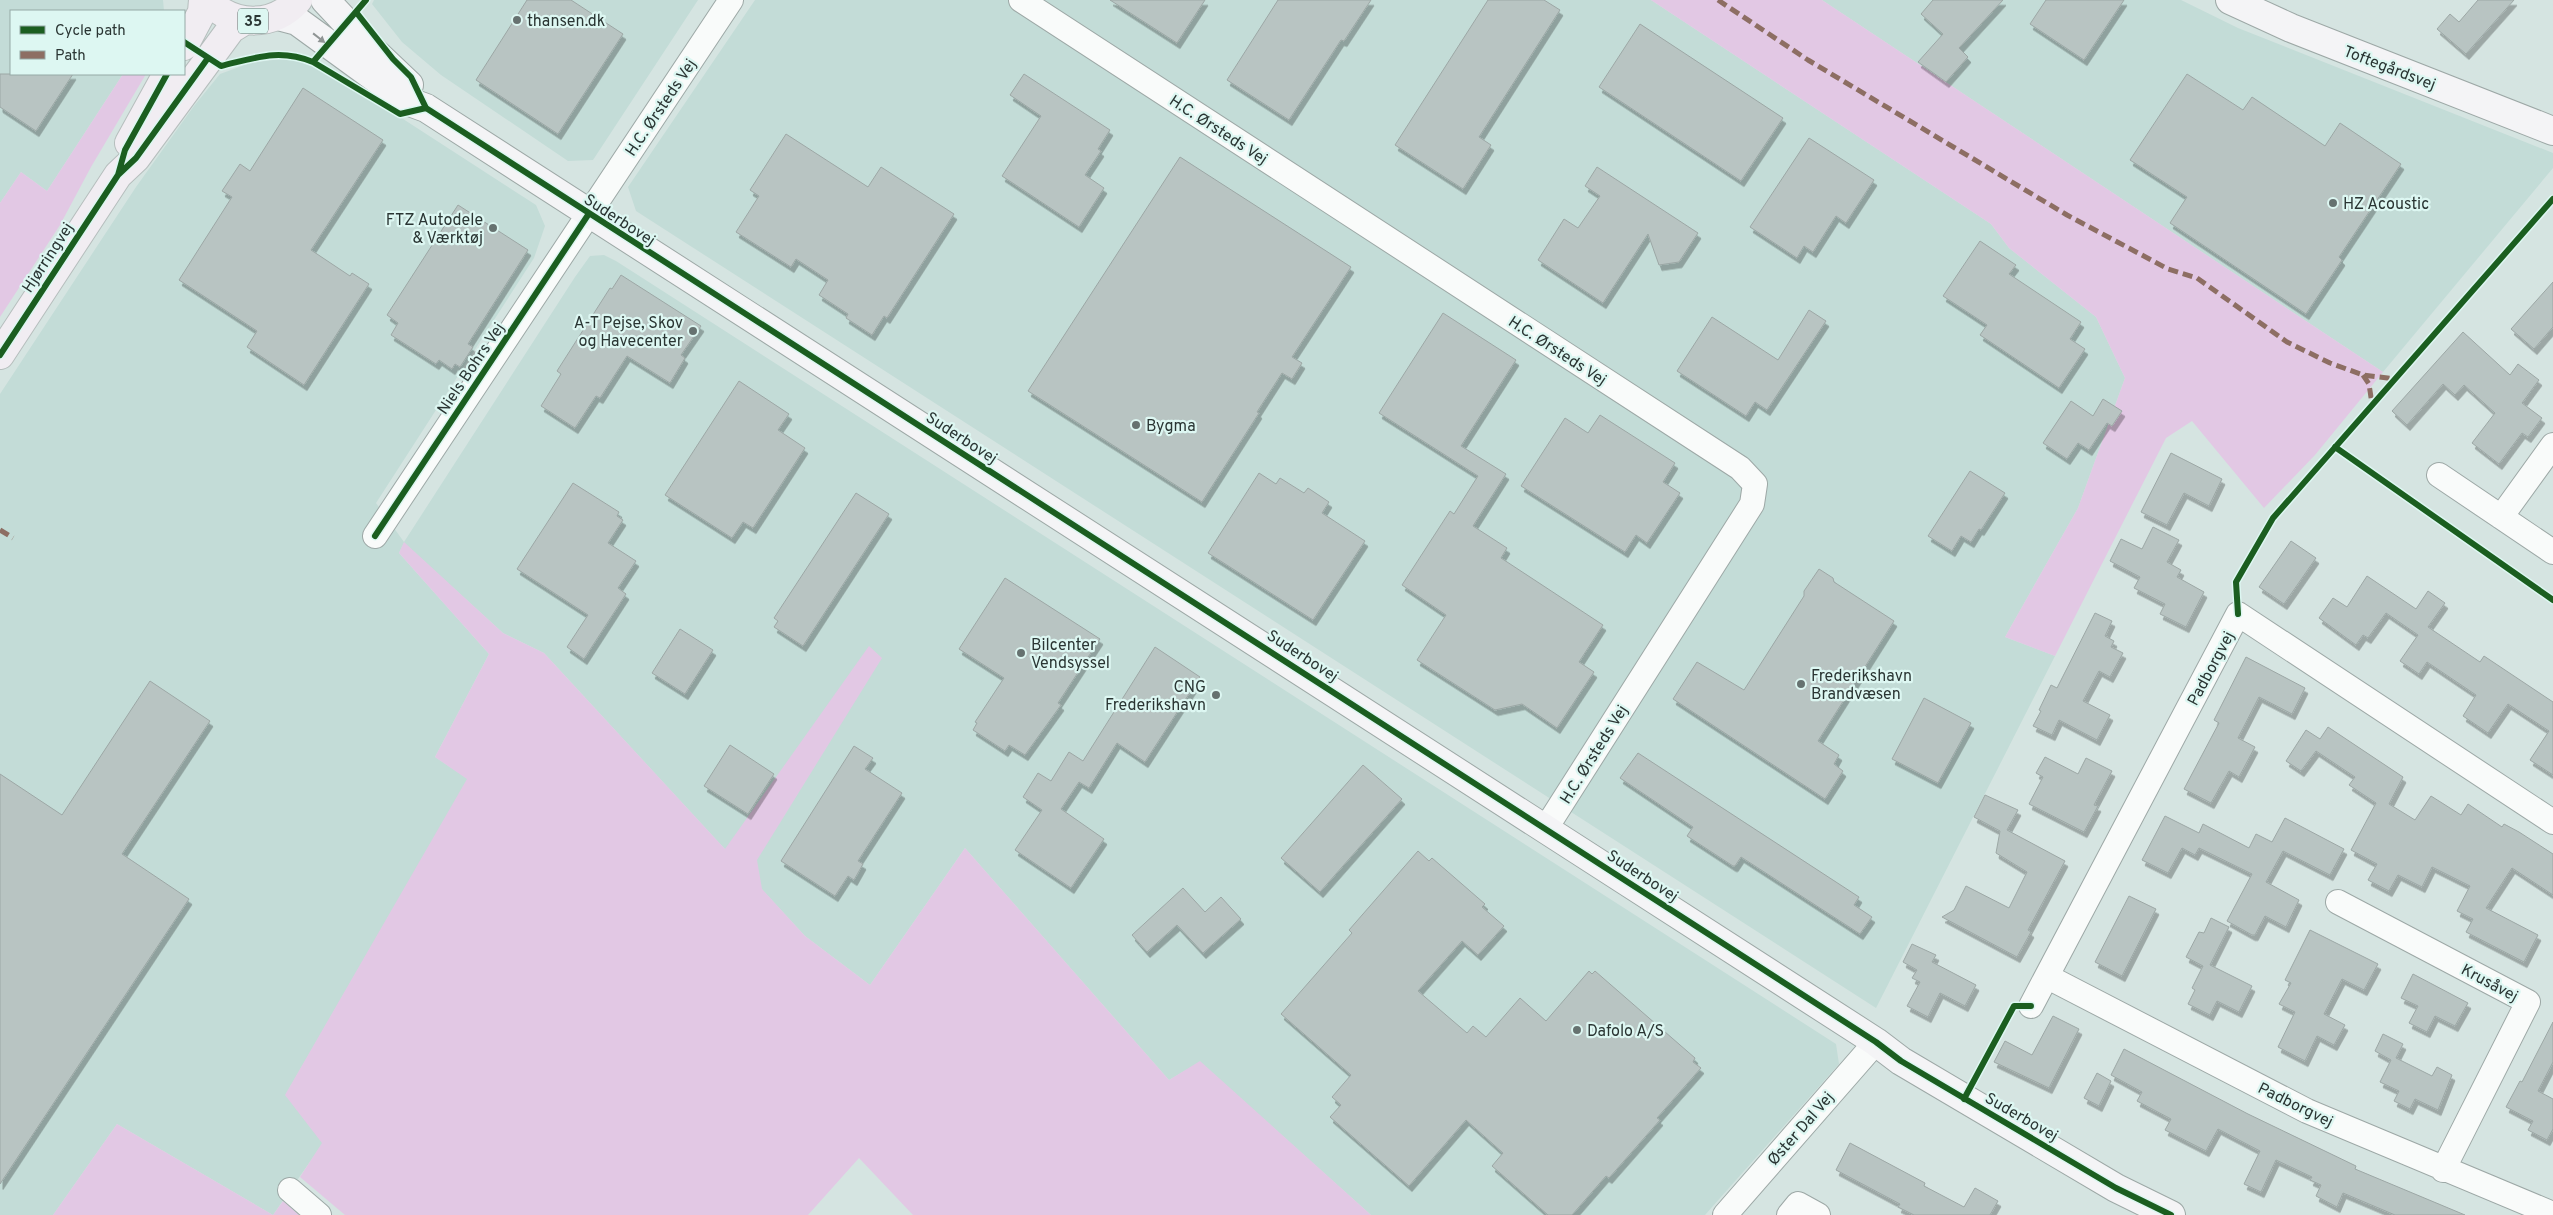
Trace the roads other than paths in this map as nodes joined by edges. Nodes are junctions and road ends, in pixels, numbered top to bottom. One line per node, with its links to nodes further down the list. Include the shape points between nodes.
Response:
1 (203, 0): 9 (main road, via 202,12)
2 (207, 0): 8 (main road, 35, via 229,16)
3 (325, 0): 11 (street, Suderbovej, via 413,88)
4 (731, 0): 14 (street, H.C. Ørsteds Vej)
5 (1021, 0): 22 (street, H.C. Ørsteds Vej, via 1740,468 1755,484 1752,504)
6 (2230, 0): 12 (street, Toftegårdsvej, via 2291,28)
7 (288, 8): 8 (main road, 35, via 262,21); 11 (street, Suderbovej, one-way to 11, via 297,21 407,101)
8 (244, 21): 13 (main road, Hjørringvej / 35, via 231,29 136,158)
9 (185, 44)
10 (166, 75): 13 (main road, Hjørringvej / 35, via 125,150)
11 (426, 108): 14 (street, Suderbovej)
12 (2553, 131)
13 (118, 174): 15 (main road, Hjørringvej / 35)
14 (588, 214): 19 (street, Niels Bohrs Vej); 22 (street, Suderbovej)
15 (0, 355)
16 (2553, 445): 18 (street)
17 (2439, 475): 18 (street)
18 (2501, 517): 20 (street)
19 (375, 536)
20 (2553, 552)
21 (2553, 822): 24 (street, Padborgvej, via 2238,614)
22 (1546, 828): 26 (street, Suderbovej)
23 (2338, 902): 27 (street, Krusåvej, via 2528,1002)
24 (2048, 977): 25 (street, Padborgvej); 27 (street, Padborgvej, via 2307,1111)
25 (2031, 1006)
26 (1876, 1042): 31 (street, Øster Dal Vej); 34 (street, Suderbovej, via 1901,1061 2116,1188)
27 (2443, 1170): 29 (street, Padborgvej)
28 (290, 1190): 30 (street)
29 (2553, 1214)
30 (319, 1215)
31 (1725, 1215)
32 (1789, 1215): 33 (street, via 1798,1204)
33 (1818, 1215)
34 (2171, 1215)

